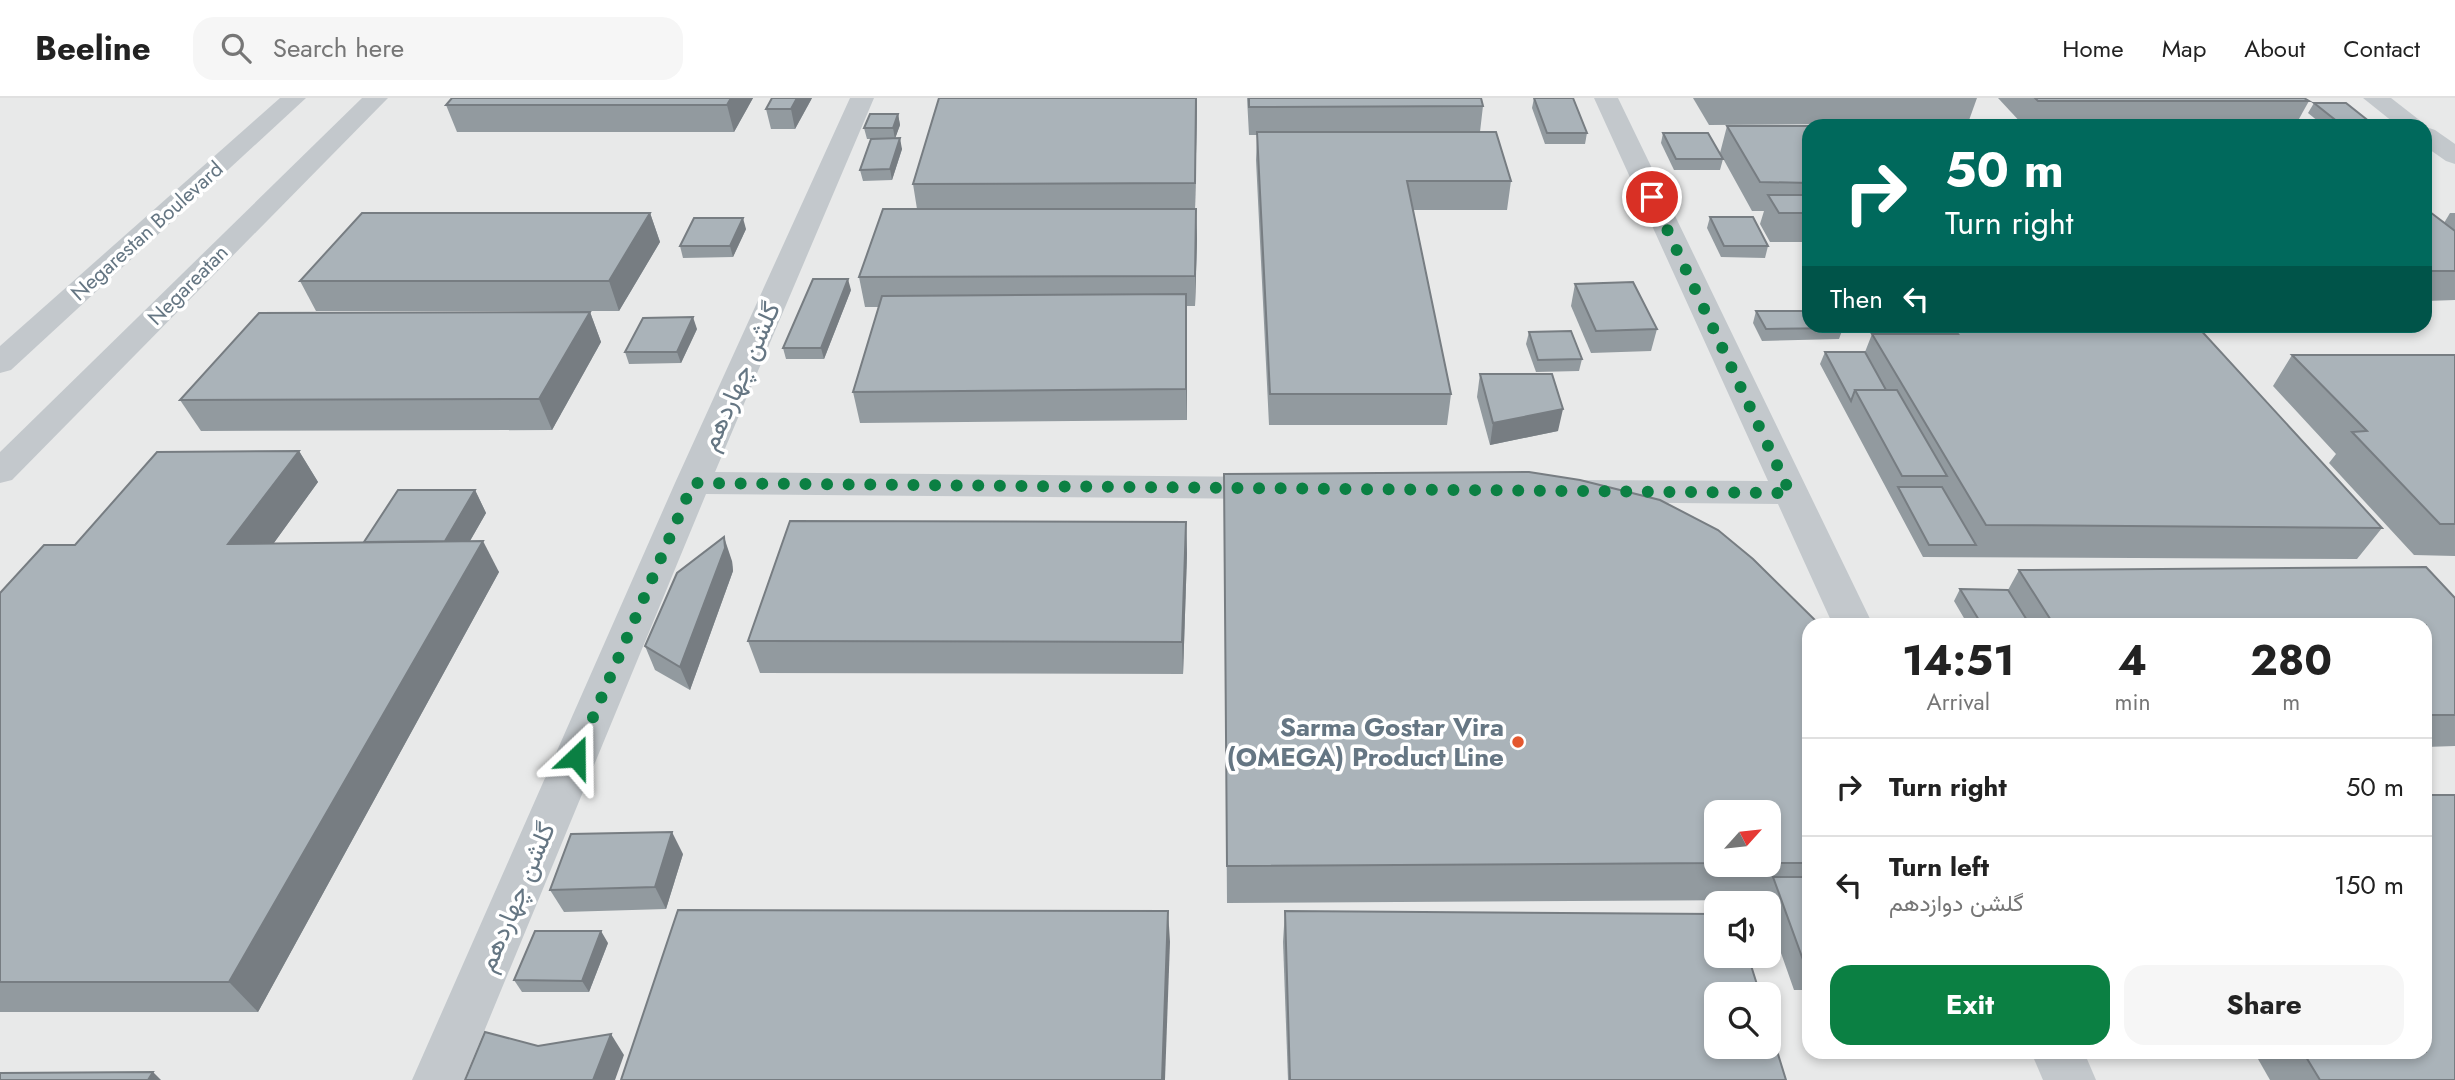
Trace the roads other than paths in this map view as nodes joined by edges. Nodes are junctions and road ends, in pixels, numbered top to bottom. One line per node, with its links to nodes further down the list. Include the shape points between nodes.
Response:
1 (294, 98): 9 (street, Negarestan Boulevard)
2 (376, 98): 10 (street, Negareatan)
3 (862, 98): 11 (street, گلشن چهاردهم)
4 (1606, 98): 14 (street)
5 (2375, 98): 6 (street)
6 (2404, 119)
7 (2432, 139): 8 (street)
8 (2455, 156)
9 (0, 363)
10 (0, 472)
11 (693, 483): 12 (street); 17 (street, گلشن چهاردهم)
12 (1304, 489)
13 (1540, 491): 14 (street)
14 (1790, 493): 15 (street)
15 (1850, 618)
16 (2060, 1059): 18 (street)
17 (438, 1080)
18 (2070, 1080)

